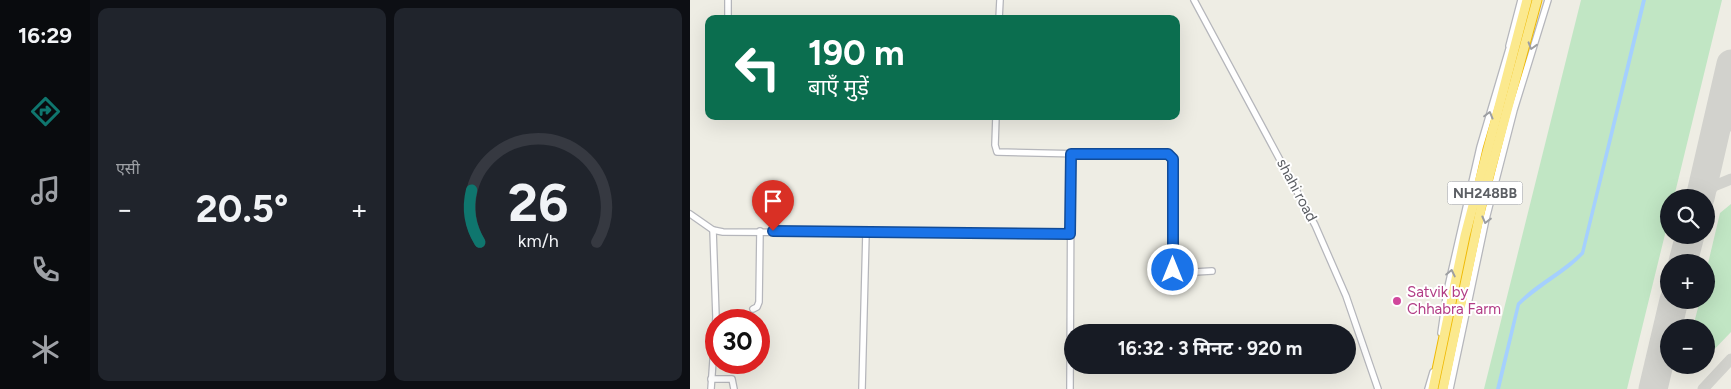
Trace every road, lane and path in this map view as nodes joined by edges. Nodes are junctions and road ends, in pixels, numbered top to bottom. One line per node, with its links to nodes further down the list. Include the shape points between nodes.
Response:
1 (728, 0): 8 (street)
2 (1000, 0): 9 (street)
3 (1194, 0): 25 (street, shahi road, via 1315,225 1346,296)
4 (1521, 0): 10 (street)
5 (1527, 0): 10 (highway, NH248BB)
6 (1537, 0): 28 (highway, NH248BB, via 1483,200)
7 (1548, 0): 29 (street, one-way to 29, via 1516,101 1488,211)
8 (728, 15)
9 (999, 15)
10 (1512, 49): 26 (street, one-way to 10, via 1480,147); 27 (highway, NH248BB, via 1465,236)
11 (996, 120): 12 (street, via 997,152)
12 (1071, 154): 17 (street); 18 (street, via 1172,156 1173,270 1178,273)
13 (690, 214): 14 (street)
14 (713, 230): 15 (street); 20 (street, via 716,317)
15 (760, 231): 16 (street); 19 (street, via 759,302)
16 (866, 233): 17 (street); 23 (street)
17 (1070, 234): 24 (street)
18 (1212, 272)
19 (753, 309)
20 (711, 379): 21 (street); 22 (street, via 732,379)
21 (711, 389)
22 (734, 389)
23 (862, 389)
24 (1070, 389)
25 (1378, 389)
26 (1428, 389)
27 (1434, 389)
28 (1443, 389)
29 (1450, 389)

